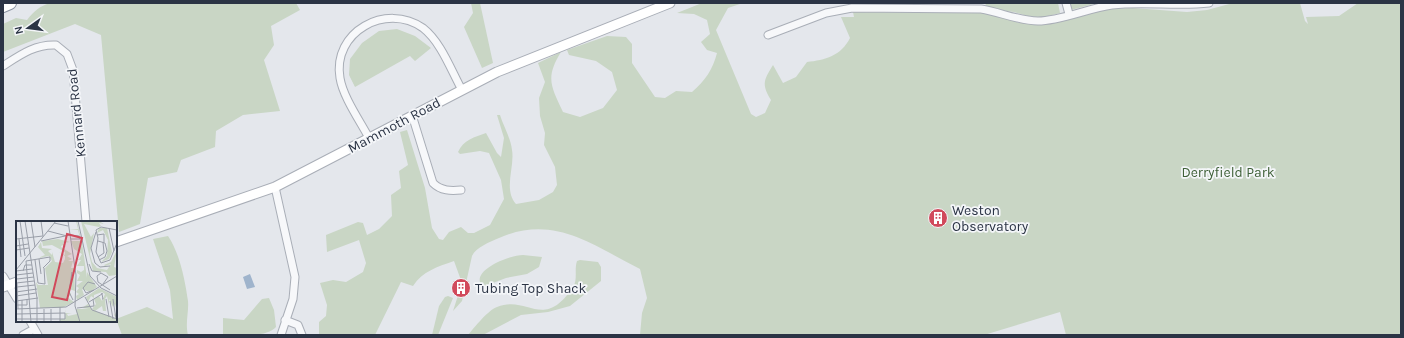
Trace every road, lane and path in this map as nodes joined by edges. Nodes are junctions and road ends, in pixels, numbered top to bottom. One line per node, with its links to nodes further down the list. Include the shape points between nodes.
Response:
1 (10, 3): 5 (highway)
2 (670, 3): 9 (main road, Mammoth Road, via 555,48)
3 (1066, 3): 6 (street)
4 (1209, 3): 6 (street, via 1180,6 1126,4)
5 (3, 6)
6 (1069, 14): 7 (street, via 1036,21 996,11 852,8 826,13)
7 (768, 34)
8 (3, 66): 14 (street, Kennard Road, via 24,52 41,46 56,45 67,54 73,70)
9 (462, 90): 10 (main road, Mammoth Road); 11 (street, via 436,43 423,29 394,18 368,23 355,32 345,45 339,70 342,87)
10 (412, 115): 11 (main road, Mammoth Road); 13 (street, via 433,183 443,190)
11 (369, 138): 12 (main road, Mammoth Road)
12 (275, 187): 15 (main road, Mammoth Road); 19 (street, via 295,277 293,299)
13 (461, 190)
14 (86, 221)
15 (117, 242)
16 (3, 276): 17 (street)
17 (10, 285): 18 (street)
18 (16, 297)
19 (285, 320): 23 (street); 24 (street, via 298,325)
20 (31, 322): 21 (street)
21 (36, 332): 22 (street)
22 (23, 335)
23 (281, 335)
24 (302, 335)

